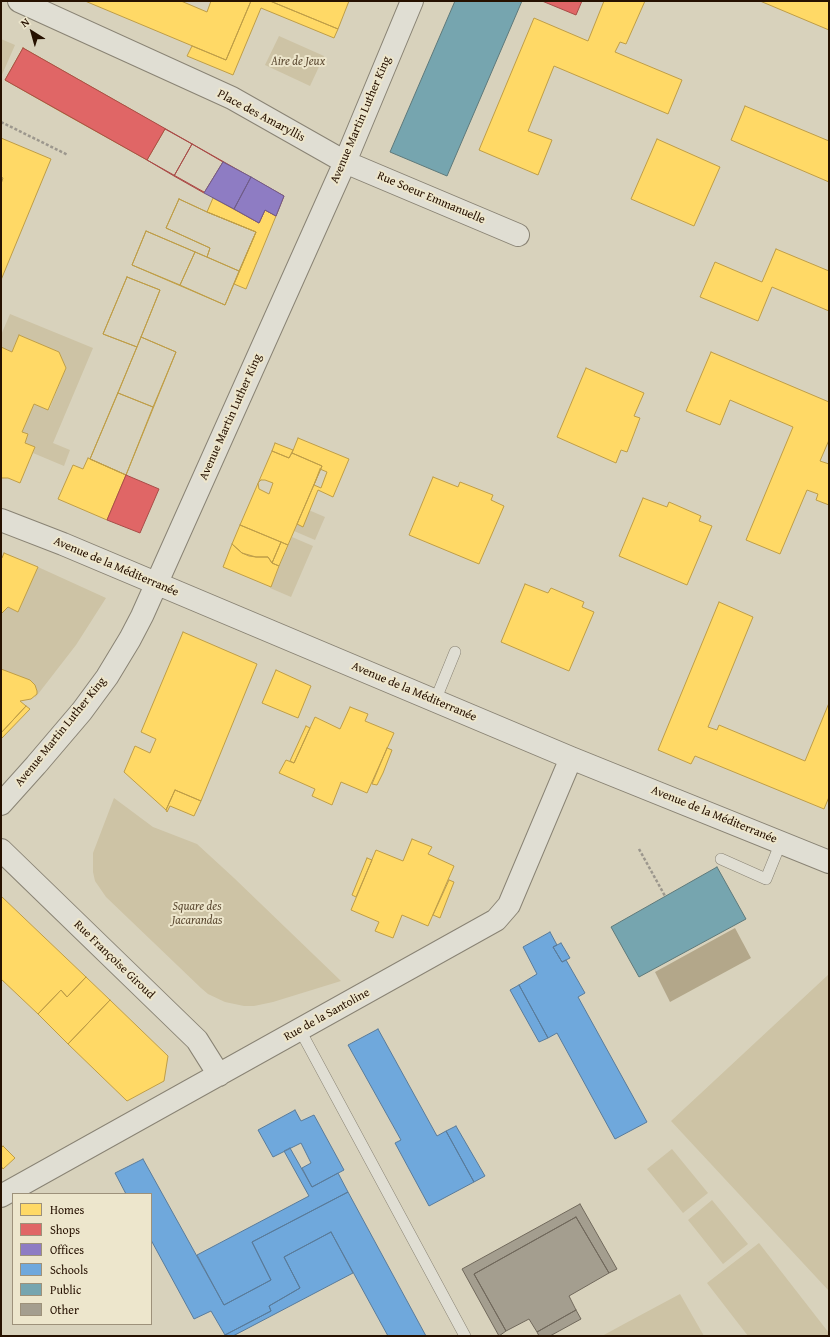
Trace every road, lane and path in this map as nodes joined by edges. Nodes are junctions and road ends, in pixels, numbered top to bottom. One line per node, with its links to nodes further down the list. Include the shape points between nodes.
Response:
1 (19, 1): 3 (street)
2 (412, 1): 6 (street, Avenue Martin Luther King)
3 (52, 8): 6 (street, Place des Amaryllis, via 175,72 232,98)
4 (1, 122): 5 (path)
5 (68, 155)
6 (345, 162): 7 (street, Rue Soeur Emmanuelle); 9 (street, Avenue Martin Luther King)
7 (518, 235)
8 (1, 520): 9 (street, Avenue de la Méditerranée)
9 (156, 584): 11 (street, Avenue de la Méditerranée); 13 (street, Avenue Martin Luther King, via 130,639 107,677 82,711)
10 (455, 652): 11 (lane)
11 (435, 701): 12 (street, Avenue de la Méditerranée)
12 (571, 758): 14 (street, Avenue de la Méditerranée); 20 (street, Rue de la Santoline, via 509,905 496,920)
13 (1, 804)
14 (781, 842): 17 (lane, via 766,879); 18 (street, Avenue de la Méditerranée)
15 (639, 849): 19 (path)
16 (1, 850): 21 (street, Rue Françoise Giroud, via 197,1040)
17 (721, 859)
18 (829, 862)
19 (665, 896)
20 (300, 1030): 21 (street, Rue de la Santoline); 23 (lane)
21 (219, 1075): 22 (street, Rue de la Santoline)
22 (1, 1196)
23 (465, 1336)

